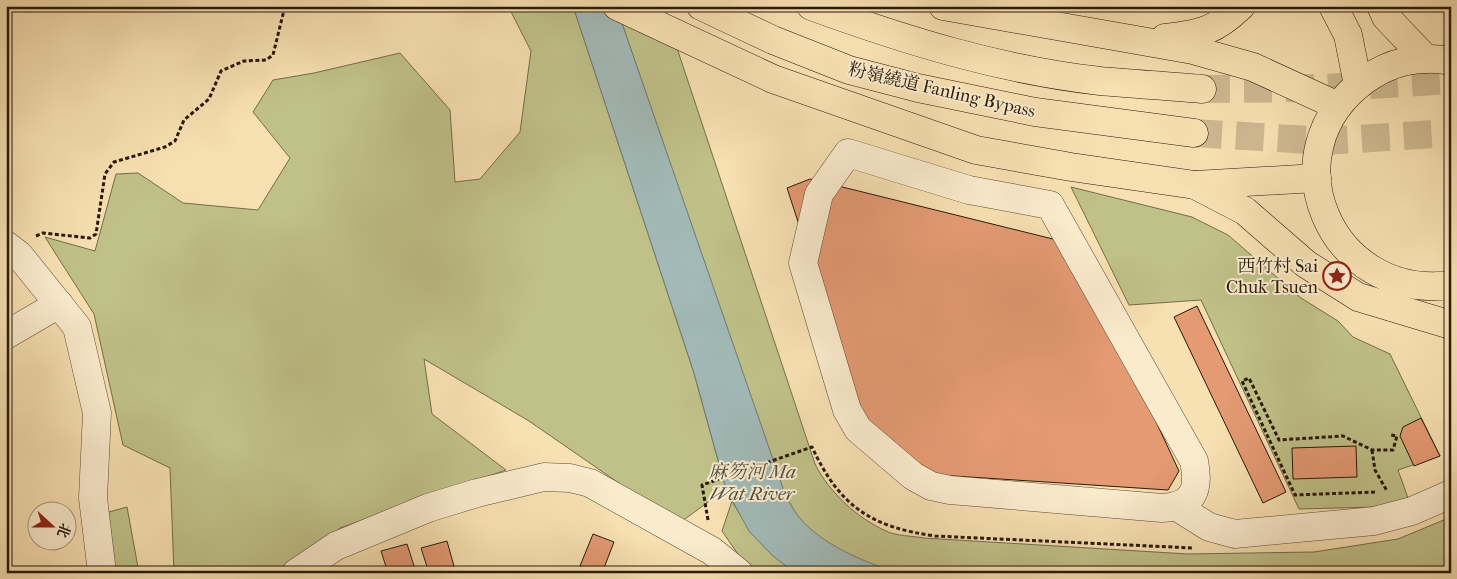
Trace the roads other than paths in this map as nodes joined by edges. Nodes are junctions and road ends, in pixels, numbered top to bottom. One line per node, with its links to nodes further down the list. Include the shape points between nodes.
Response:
1 (617, 6): 15 (main road, via 773,79 976,150)
2 (701, 6): 13 (main road, 粉嶺繞道 Fanling Bypass, via 773,40 849,70 918,88 1035,112)
3 (811, 6): 11 (main road, via 930,46 1034,70 1099,80)
4 (943, 6): 8 (main road)
5 (1241, 6): 8 (main road, via 1223,24 1195,35)
6 (1333, 6): 10 (main road, via 1348,35)
7 (1381, 6): 9 (main road, via 1386,17)
8 (1142, 41): 12 (main road, via 1193,50 1253,67)
9 (1438, 60): 10 (main road, via 1390,66)
10 (1358, 85): 12 (main road)
11 (1202, 89)
12 (1338, 106): 14 (main road, via 1322,140)
13 (1194, 133)
14 (1317, 178): 15 (main road); 17 (main road, via 1322,207 1334,234 1361,263 1396,282 1416,286)
15 (1195, 185): 19 (main road, via 1245,211 1306,264 1358,297)
16 (13, 250): 18 (street)
17 (1451, 285)
18 (59, 304): 20 (street); 24 (street, via 77,327 97,413 94,498)
19 (1451, 325)
20 (6, 335)
21 (1451, 494): 22 (street, via 1412,511 1374,521 1235,534 1209,527)
22 (1177, 507): 22 (street, via 989,494 932,486 913,476 858,430 847,410 803,263 819,194 848,152 970,190 1050,205 1194,461 1195,488 1188,501)
23 (708, 562): 25 (street, via 590,483 544,477 428,508 336,546); 26 (street)
24 (102, 573)
25 (296, 573)
26 (739, 573)

